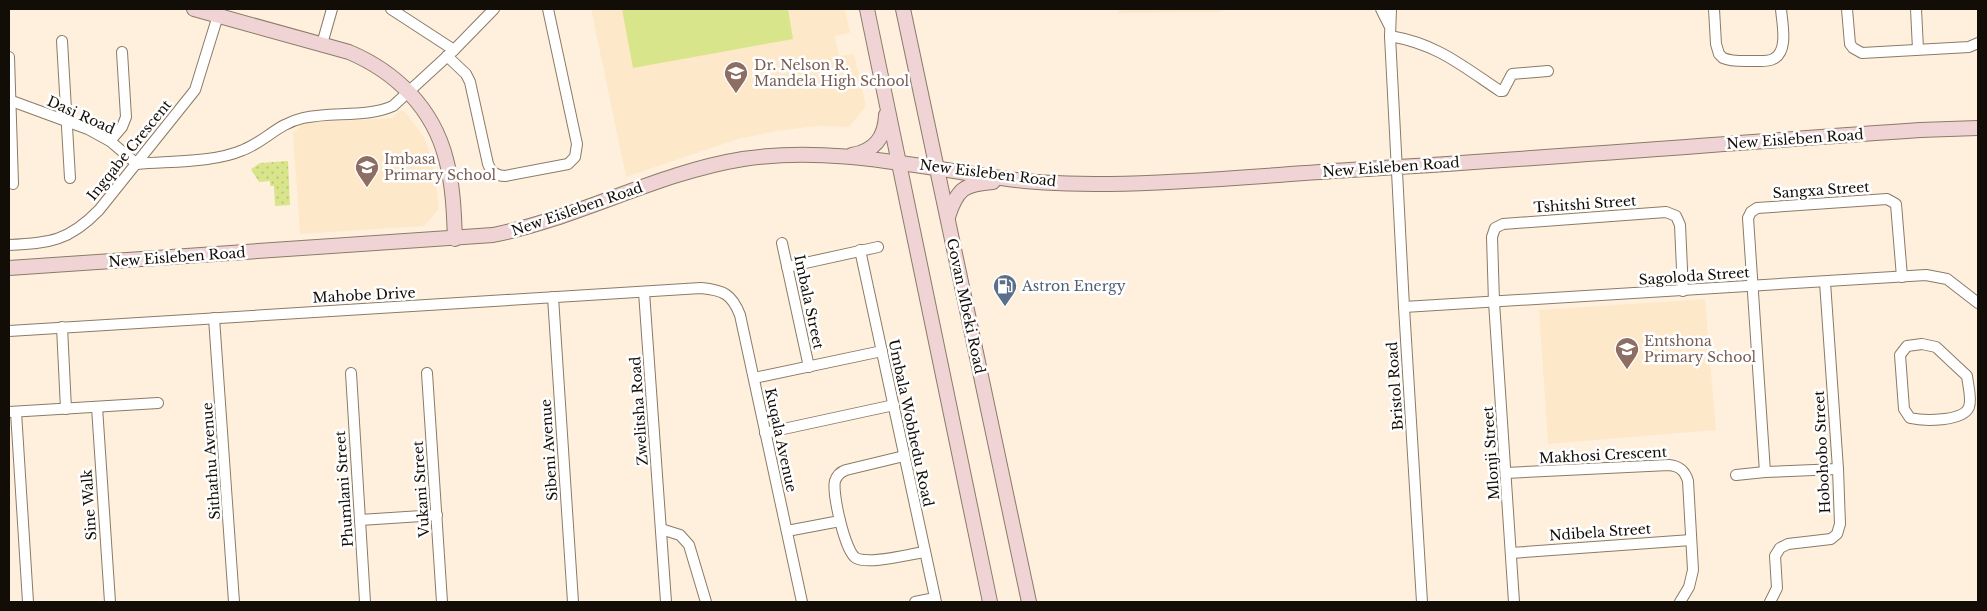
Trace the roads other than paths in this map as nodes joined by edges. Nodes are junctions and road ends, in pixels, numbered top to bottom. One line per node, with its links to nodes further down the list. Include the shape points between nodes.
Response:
1 (194, 9): 14 (main road)
2 (332, 9): 18 (street)
3 (391, 9): 21 (street)
4 (548, 9): 21 (street, via 577,144 575,157 568,164 496,175 488,164 470,82)
5 (867, 9): 26 (main road)
6 (903, 9): 33 (main road, Govan Mbeki Road)
7 (1381, 9): 15 (street)
8 (1391, 9): 15 (street, Bristol Road)
9 (1714, 9): 10 (street, via 1717,49 1723,58 1735,61 1777,57 1783,42)
10 (1781, 9)
11 (1847, 9): 19 (street, via 1849,40 1857,51)
12 (1916, 9): 19 (street)
13 (490, 10): 21 (street)
14 (219, 12): 18 (main road); 32 (street, Ingqabe Crescent, via 195,90)
15 (1390, 31): 23 (street, via 1442,52 1500,91 1506,88 1512,74); 34 (street, Bristol Road)
16 (62, 41): 27 (street)
17 (1978, 43): 19 (street, via 1968,47)
18 (322, 44): 24 (main road, via 366,59 391,74)
19 (1918, 49)
20 (122, 52): 29 (street, via 126,117)
21 (451, 53): 24 (street)
22 (9, 57): 25 (street)
23 (1548, 72)
24 (409, 93): 32 (street, via 384,110 318,115 292,121 230,156); 39 (main road, via 435,128 446,158)
25 (9, 100): 27 (street, Dasi Road); 37 (street)
26 (887, 100): 30 (main road, via 886,125 878,142 867,151); 31 (main road)
27 (68, 121): 29 (street, Dasi Road); 35 (street)
28 (1978, 128): 34 (main road, New Eisleben Road, via 1911,130)
29 (110, 141): 32 (street, Dasi Road)
30 (844, 156): 31 (main road, New Eisleben Road); 39 (main road, New Eisleben Road, via 769,156 710,166 531,226)
31 (899, 162): 33 (main road, New Eisleben Road); 95 (main road)
32 (137, 164): 41 (street, Ingqabe Crescent, via 99,210 76,230 52,241)
33 (936, 167): 36 (main road, New Eisleben Road); 38 (main road, Govan Mbeki Road)
34 (1396, 168): 36 (main road, New Eisleben Road, via 1138,183 1077,184); 55 (street, Bristol Road)
35 (70, 178)
36 (1018, 180): 38 (main road, via 967,186 953,202)
37 (13, 184)
38 (948, 219): 96 (main road, Govan Mbeki Road)
39 (455, 239): 45 (main road, New Eisleben Road)
40 (782, 243): 44 (street, Imbala Street)
41 (9, 245)
42 (878, 247): 43 (street)
43 (860, 250): 44 (street); 59 (street, Umbala Wobhedu Road)
44 (787, 266): 60 (street, Imbala Street)
45 (9, 268)
46 (1902, 277): 47 (street, Sagoloda Street); 48 (street, Sangxa Street, via 1896,204 1878,200 1758,208 1752,212 1748,218); 54 (street, Sagoloda Street, via 1926,275 1947,279)
47 (1825, 282): 48 (street, Sagoloda Street); 72 (street, Hobohobo Street)
48 (1752, 286): 50 (street, Sagoloda Street); 73 (street)
49 (721, 291): 51 (street, Mahobe Drive, via 701,288); 63 (street, Kuqala Avenue, via 735,302 740,314)
50 (1683, 291): 53 (street, Sagoloda Street); 53 (street, Tshitshi Street, via 1680,225 1676,216 1666,212 1503,224 1495,228 1492,237)
51 (644, 292): 52 (street, Mahobe Drive); 79 (street, Zwelitsha Road)
52 (553, 297): 56 (street, Mahobe Drive); 90 (street, Sibeni Avenue)
53 (1494, 302): 55 (street, Sagoloda Street); 74 (street, Mlonji Street)
54 (1978, 303)
55 (1404, 307): 97 (street, Bristol Road)
56 (214, 318): 57 (street, Mahobe Drive); 87 (street, Sithathu Avenue)
57 (62, 327): 58 (street, Mahobe Drive); 68 (street)
58 (9, 331)
59 (882, 351): 60 (street); 65 (street, Umbala Wobhedu Road)
60 (809, 367): 63 (street)
61 (351, 373): 77 (street, Phumlani Street)
62 (428, 373): 76 (street, Vukani Street)
63 (754, 378): 70 (street, Kuqala Avenue)
64 (158, 403): 67 (street)
65 (894, 405): 70 (street); 71 (street, Umbala Wobhedu Road)
66 (1974, 405): 66 (street, via 1956,418 1910,418 1904,409 1900,355 1907,346 1922,344 1936,347 1967,376)
67 (97, 407): 68 (street); 86 (street, Sine Walk)
68 (66, 409): 69 (street)
69 (13, 412): 85 (street)
70 (766, 433): 80 (street, Kuqala Avenue)
71 (904, 456): 78 (street, via 846,470 838,475 834,492); 82 (street, Umbala Wobhedu Road)
72 (1838, 469): 73 (street); 100 (street, Hobohobo Street, via 1840,524 1837,534 1831,539 1788,544 1780,548 1775,556 1776,588)
73 (1766, 472): 75 (street)
74 (1506, 474): 81 (street, Makhosi Crescent, via 1675,466 1685,473 1688,481); 83 (street, Mlonji Street)
75 (1736, 475)
76 (437, 515): 77 (street); 89 (street, Vukani Street)
77 (360, 520): 88 (street, Phumlani Street)
78 (840, 521): 80 (street); 82 (street, via 850,551 856,558 869,560)
79 (661, 529): 91 (street, Zwelitsha Road); 92 (street, via 684,538 689,545)
80 (787, 531): 93 (street, Kuqala Avenue)
81 (1691, 540): 83 (street, Ndibela Street); 99 (street, Makhosi Crescent, via 1692,578)
82 (925, 552): 84 (street, Umbala Wobhedu Road)
83 (1511, 553): 98 (street, Mlonji Street)
84 (935, 600): 94 (street)
85 (28, 602)
86 (110, 602)
87 (234, 602)
88 (365, 602)
89 (442, 602)
90 (573, 602)
91 (666, 602)
92 (706, 602)
93 (802, 602)
94 (915, 602)
95 (990, 602)
96 (1029, 602)
97 (1422, 602)
98 (1514, 602)
99 (1680, 602)
100 (1770, 602)

